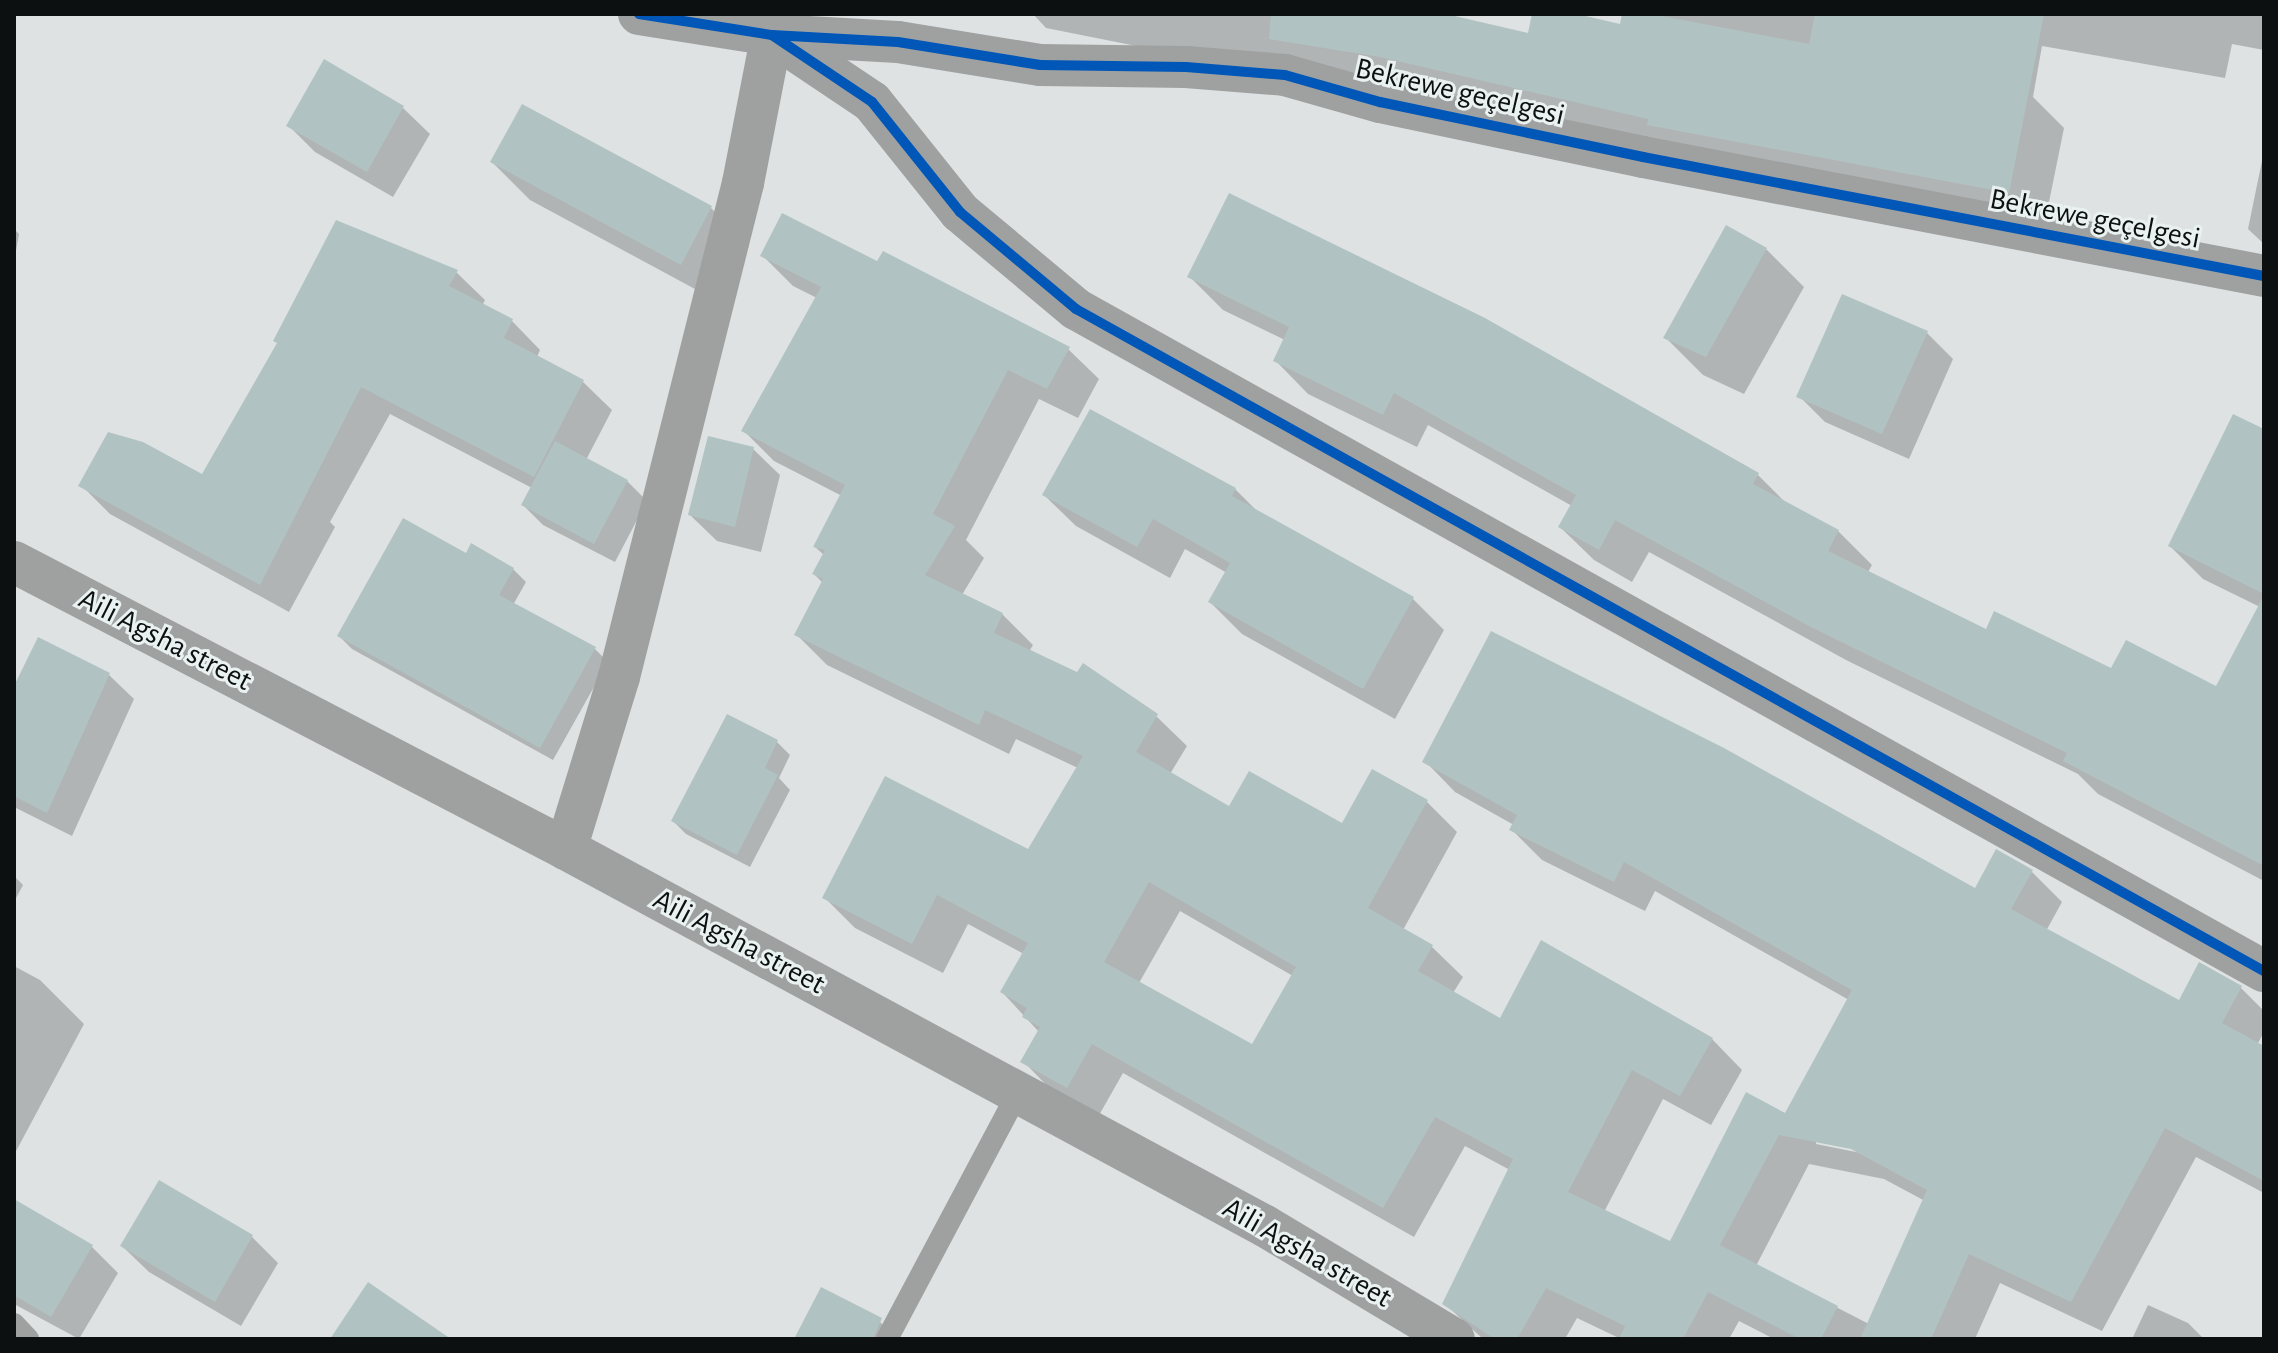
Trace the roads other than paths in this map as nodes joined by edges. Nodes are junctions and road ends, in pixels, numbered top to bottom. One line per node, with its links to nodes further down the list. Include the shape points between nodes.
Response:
1 (639, 14): 2 (street, Bekrewe geçelgesi)
2 (774, 24): 3 (street, Bekrewe geçelgesi, via 1040,65 1285,75 1380,102 1643,157); 5 (street, via 743,183 619,677); 6 (street, via 872,102 960,212 1076,309)
3 (2264, 276)
4 (14, 562): 5 (street, Aili Agsha street)
5 (566, 849): 7 (street, Aili Agsha street)
6 (2264, 971)
7 (1018, 1093): 10 (lane); 11 (street, Aili Agsha street, via 1265,1226)
8 (14, 1324): 9 (lane)
9 (28, 1339)
10 (887, 1339)
11 (1454, 1339)

